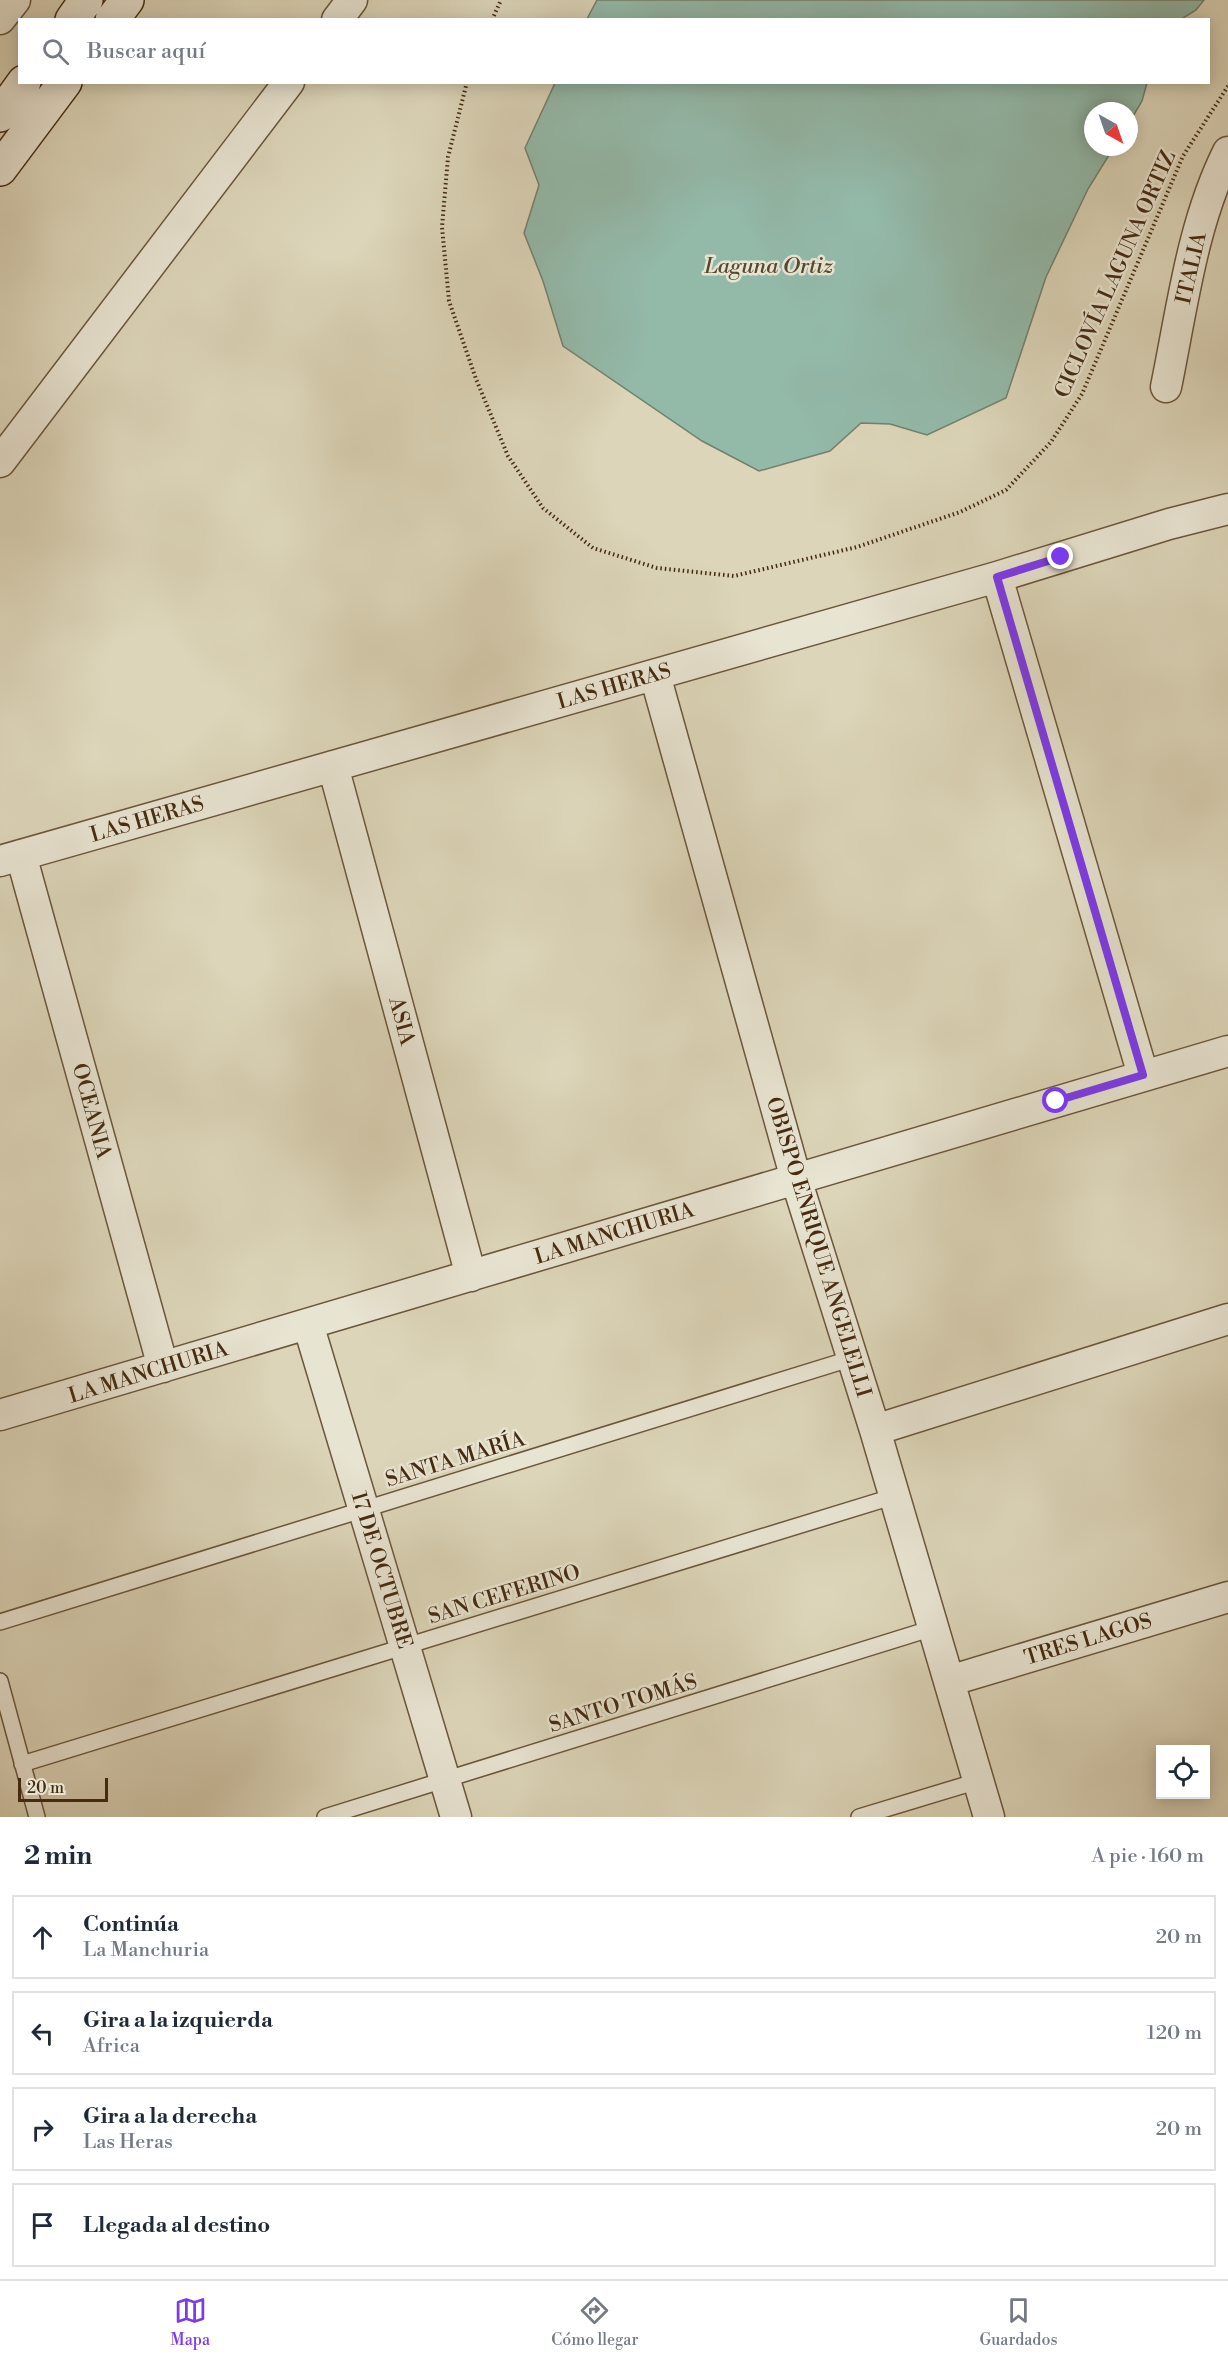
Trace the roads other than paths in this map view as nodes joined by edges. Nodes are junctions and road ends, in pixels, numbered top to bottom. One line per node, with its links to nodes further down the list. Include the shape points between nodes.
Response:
1 (15, 0): 8 (street)
2 (86, 0): 5 (main road)
3 (127, 0): 6 (main road)
4 (352, 0): 7 (street)
5 (73, 18)
6 (114, 18)
7 (338, 18)
8 (0, 19)
9 (23, 84): 12 (main road)
10 (64, 84): 14 (main road)
11 (287, 84): 16 (street)
12 (0, 115)
13 (1228, 152): 15 (street, ITALIA, via 1196,240)
14 (0, 169)
15 (1166, 387)
16 (0, 462)
17 (1228, 509): 18 (street, LAS HERAS)
18 (997, 577): 19 (street, LAS HERAS); 23 (street)
19 (655, 675): 20 (street, LAS HERAS); 24 (street, OBISPO ENRIQUE ANGELELLI)
20 (333, 766): 21 (street, LAS HERAS); 25 (street, ASIA)
21 (11, 858): 29 (street, OCEANIA)
22 (1228, 1051): 23 (street, LA MANCHURIA)
23 (1143, 1075): 24 (street, LA MANCHURIA)
24 (796, 1179): 25 (street, LA MANCHURIA); 28 (street, OBISPO ENRIQUE ANGELELLI)
25 (471, 1276): 27 (street, LA MANCHURIA)
26 (1228, 1319): 31 (street)
27 (308, 1324): 29 (street, LA MANCHURIA); 33 (street, 17 DE OCTUBRE)
28 (853, 1358): 31 (street, OBISPO ENRIQUE ANGELELLI); 33 (lane, SANTA MARÍA)
29 (163, 1367): 30 (street, LA MANCHURIA)
30 (0, 1415)
31 (875, 1430): 32 (street, OBISPO ENRIQUE ANGELELLI)
32 (895, 1496): 36 (street, OBISPO ENRIQUE ANGELELLI); 37 (lane, SAN CEFERINO)
33 (364, 1509): 35 (lane, SANTA MARÍA); 37 (street, 17 DE OCTUBRE)
34 (1228, 1597): 39 (street, TRES LAGOS)
35 (0, 1622)
36 (933, 1628): 39 (street, OBISPO ENRIQUE ANGELELLI); 41 (lane, SANTO TOMÁS)
37 (405, 1647): 40 (lane, SAN CEFERINO); 41 (street, 17 DE OCTUBRE)
38 (0, 1681): 40 (lane)
39 (949, 1681): 42 (street, OBISPO ENRIQUE ANGELELLI)
40 (22, 1764): 44 (lane)
41 (445, 1780): 45 (lane, SANTO TOMÁS); 46 (street, 17 DE OCTUBRE)
42 (978, 1780): 43 (lane); 47 (street, OBISPO ENRIQUE ANGELELLI)
43 (863, 1816)
44 (37, 1817)
45 (326, 1817)
46 (456, 1817)
47 (989, 1817)

